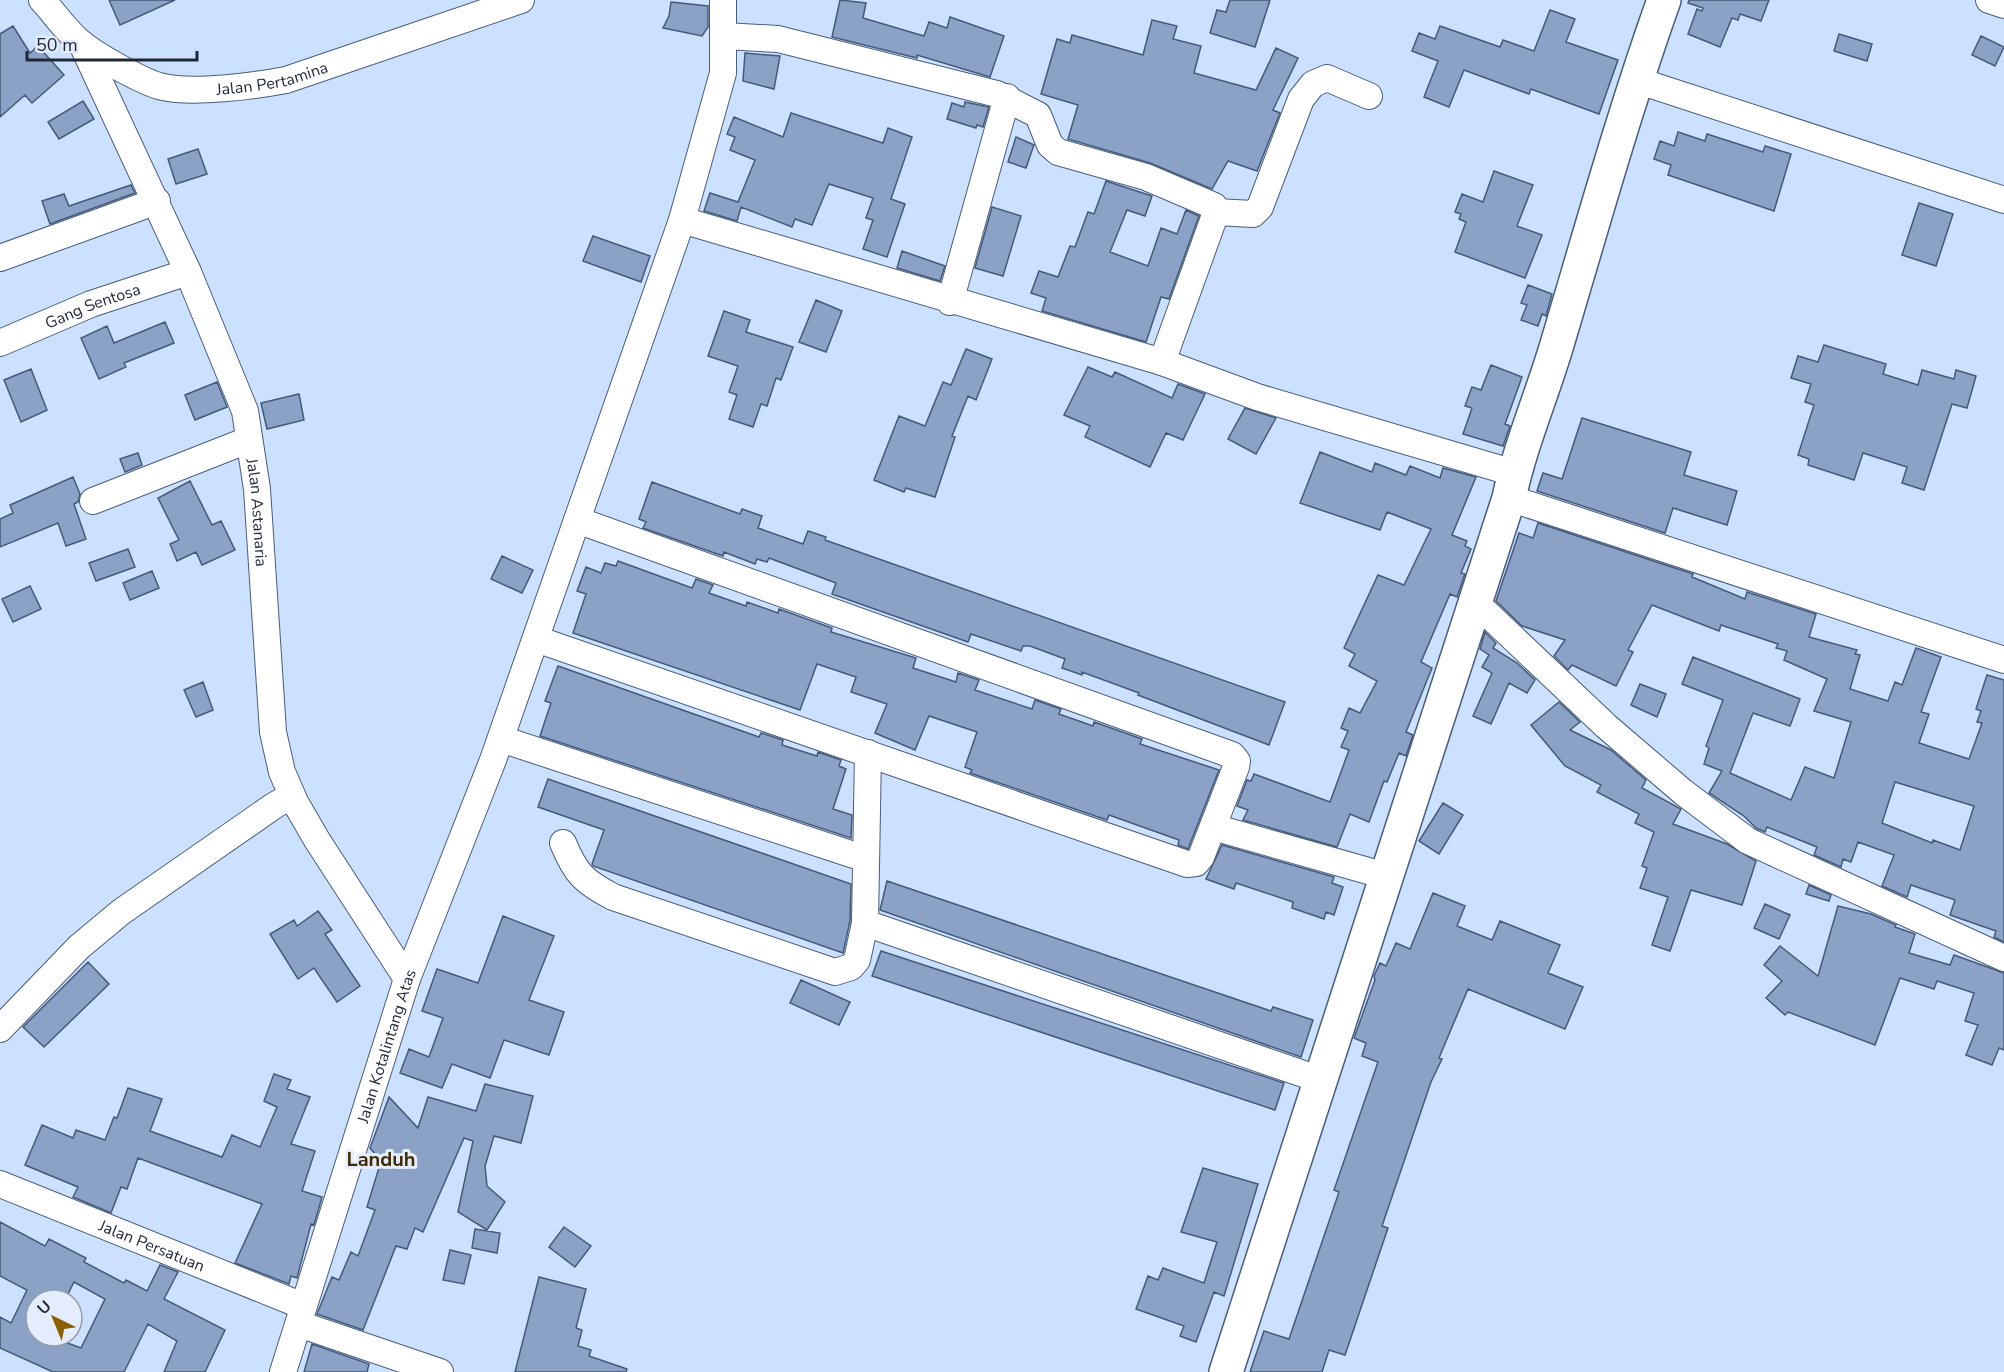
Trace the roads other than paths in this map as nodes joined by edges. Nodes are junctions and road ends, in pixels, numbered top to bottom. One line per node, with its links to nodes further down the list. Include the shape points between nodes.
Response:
1 (42, 0): 8 (street, Jalan Pertamina)
2 (521, 0): 8 (street, Jalan Pertamina, via 286,80 250,86 163,87)
3 (723, 0): 7 (street, Jalan Kotalintang Atas)
4 (1664, 0): 9 (main road)
5 (1989, 0): 6 (street)
6 (2004, 5)
7 (724, 36): 11 (street, via 778,39); 15 (street, Jalan Kotalintang Atas, via 718,98)
8 (82, 44): 13 (street, Jalan Astanaria)
9 (1636, 80): 12 (street); 22 (main road, via 1543,394)
10 (1369, 96): 14 (street, via 1327,78 1313,84 1301,99 1260,207 1253,214)
11 (1007, 97): 14 (street, via 1038,115 1050,145 1058,152 1146,177 1214,206); 18 (street)
12 (2004, 200)
13 (157, 201): 16 (street); 17 (street, Jalan Astanaria)
14 (1216, 212): 20 (street)
15 (682, 220): 18 (street); 24 (street, Jalan Kotalintang Atas)
16 (0, 258)
17 (188, 272): 19 (street, Gang Sentosa, via 91,304); 21 (street, Jalan Astanaria, via 245,411)
18 (950, 302): 20 (street)
19 (0, 343)
20 (1162, 363): 22 (street)
21 (248, 440): 23 (street); 30 (street, Jalan Astanaria, via 258,489 273,732)
22 (1512, 485): 25 (main road); 27 (street)
23 (93, 501)
24 (577, 520): 26 (street, Jalan Kotalintang Atas); 31 (street, via 1232,755 1236,767)
25 (1475, 602): 34 (main road); 36 (street, via 1606,726 1748,842)
26 (536, 639): 28 (street, Jalan Kotalintang Atas); 29 (street)
27 (2004, 660)
28 (497, 750): 33 (street); 37 (street, Jalan Kotalintang Atas)
29 (868, 753): 31 (street, via 1188,864 1201,857); 33 (street)
30 (292, 796): 37 (street, Jalan Astanaria); 38 (street, via 121,912 79,947)
31 (1213, 827): 34 (street)
32 (563, 843): 35 (street, via 575,870 586,883 613,897 835,972 851,967 857,960)
33 (866, 859): 35 (street)
34 (1386, 876): 39 (main road)
35 (865, 923): 39 (street)
36 (2004, 958)
37 (407, 979): 41 (street, Jalan Kotalintang Atas)
38 (0, 1029)
39 (1321, 1080): 44 (main road)
40 (0, 1184): 41 (street, Jalan Persatuan)
41 (301, 1315): 42 (street, Jalan Kotalintang Atas); 43 (street, Jalan Persatuan)
42 (283, 1372)
43 (440, 1372)
44 (1226, 1372)

